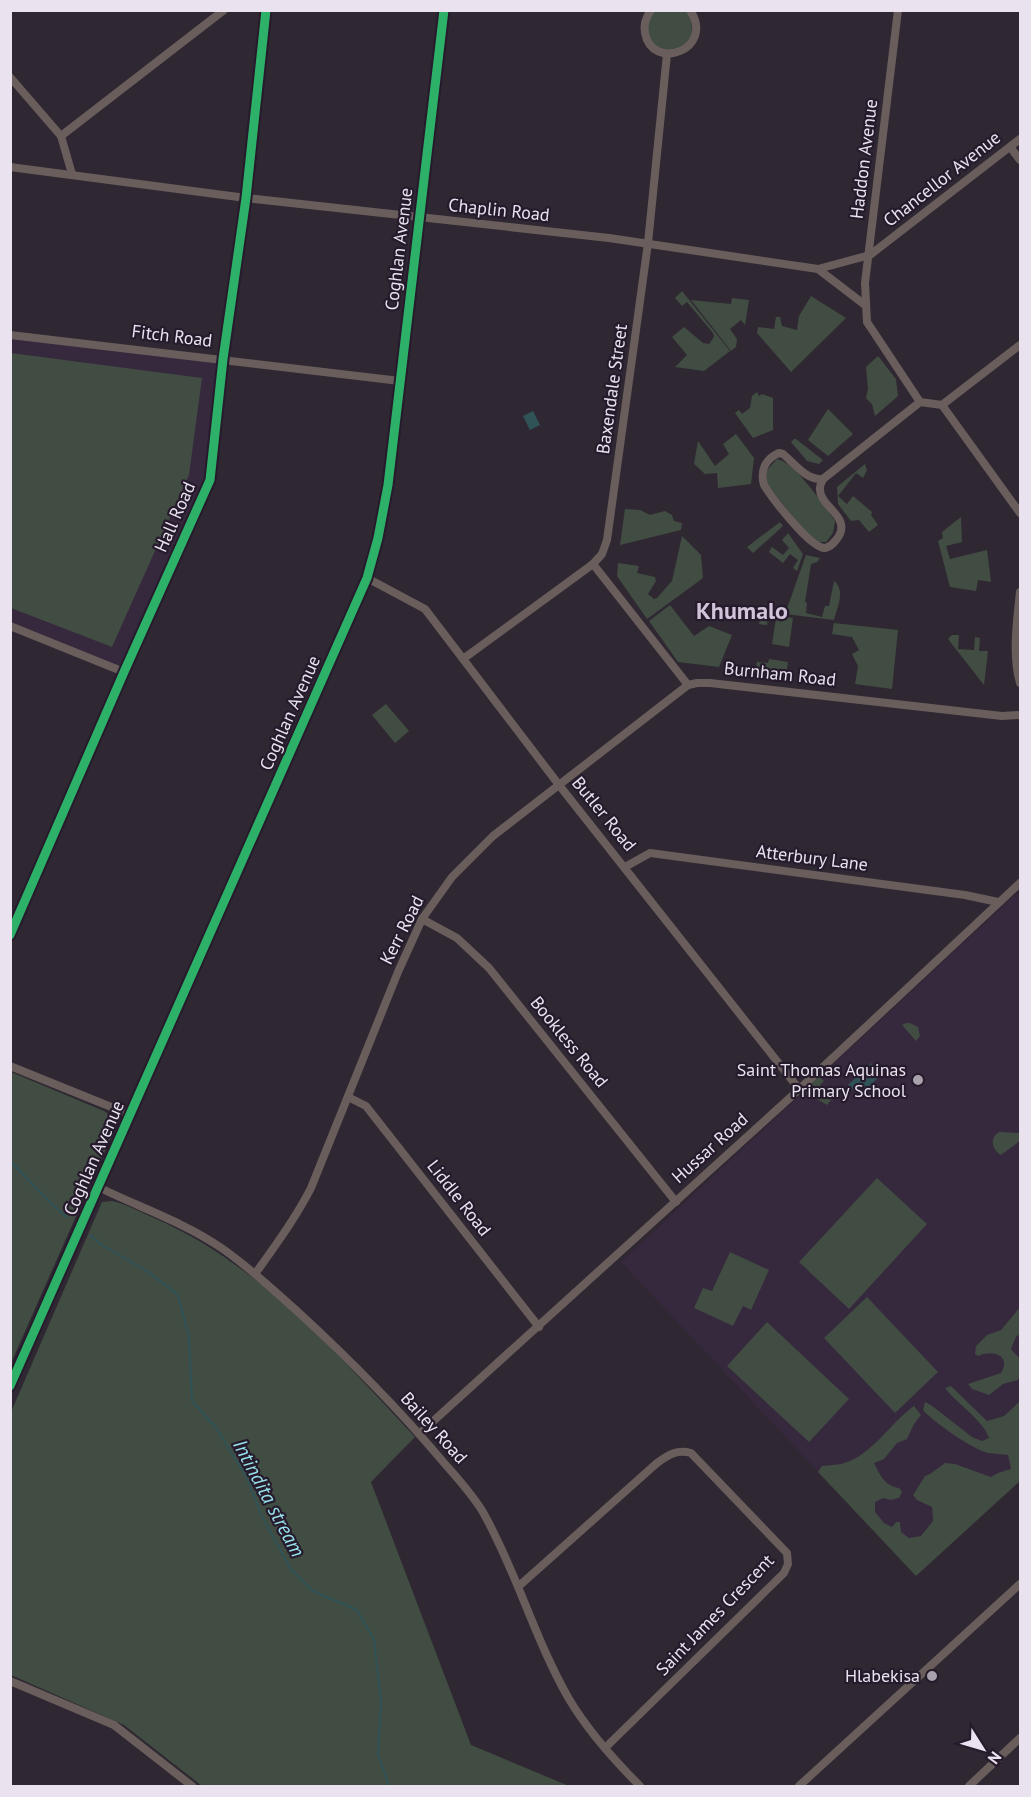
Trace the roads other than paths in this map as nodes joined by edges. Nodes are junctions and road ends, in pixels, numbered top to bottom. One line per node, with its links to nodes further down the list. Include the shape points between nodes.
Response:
1 (224, 10): 9 (street)
2 (267, 10): 15 (street, Hall Road)
3 (444, 10): 16 (street, Coghlan Avenue)
4 (651, 10): 7 (street, via 644,25 645,35 657,51)
5 (690, 10): 7 (street, via 695,20 693,40 677,53)
6 (898, 10): 18 (street, Haddon Avenue)
7 (667, 54): 17 (street, Baxendale Street)
8 (10, 76): 9 (street)
9 (61, 136): 14 (street)
10 (1020, 139): 11 (street, Chancellor Avenue)
11 (1011, 148): 12 (street); 18 (street, Chancellor Avenue)
12 (1020, 160)
13 (10, 167): 14 (street, Chaplin Road)
14 (72, 174): 15 (street, Chaplin Road)
15 (246, 198): 16 (street, Chaplin Road); 23 (street, Hall Road)
16 (419, 218): 17 (street, Chaplin Road); 24 (street, Coghlan Avenue)
17 (648, 243): 19 (street, Chaplin Road); 29 (street, Baxendale Street, via 610,526 602,554)
18 (870, 255): 19 (street, Chancellor Avenue); 20 (street, Haddon Avenue)
19 (818, 269): 20 (street, Chaplin Road)
20 (865, 308): 25 (street, via 872,331)
21 (10, 335): 23 (street, Fitch Road)
22 (1020, 345): 26 (street)
23 (223, 359): 24 (street, Fitch Road); 34 (street, Hall Road, via 210,480)
24 (400, 381): 30 (street, Coghlan Avenue, via 388,485)
25 (920, 402): 26 (street); 27 (street)
26 (942, 405): 28 (street)
27 (823, 479): 27 (street, via 809,477 779,453 771,457 762,476 769,493 809,541 825,548 832,545 841,531 840,520 821,495)
28 (1020, 513)
29 (592, 564): 33 (street, Baxendale Street); 36 (street)
30 (367, 578): 33 (street, Butler Road, via 425,609); 47 (street, Coghlan Avenue)
31 (1020, 592): 35 (street)
32 (10, 626): 34 (street)
33 (463, 659): 38 (street, Butler Road)
34 (124, 672): 43 (street, Hall Road)
35 (1020, 683)
36 (688, 685): 37 (street, Burnham Road, via 711,683); 38 (street, Kerr Road)
37 (1020, 715)
38 (559, 785): 39 (street, Butler Road); 42 (street, Kerr Road, via 474,853)
39 (625, 867): 41 (street, Atterbury Lane, via 650,853); 45 (street, Butler Road)
40 (1020, 883): 41 (street, Hussar Road)
41 (998, 902): 45 (street, Hussar Road)
42 (422, 919): 46 (street, Kerr Road); 49 (street, Bookless Road, via 457,938 489,968)
43 (10, 935)
44 (10, 1066): 47 (street)
45 (800, 1089): 49 (street, Hussar Road)
46 (348, 1097): 50 (street, Kerr Road, via 301,1208); 51 (street, Liddle Road, via 366,1106)
47 (131, 1115): 48 (street, Coghlan Avenue)
48 (98, 1187): 50 (street, Bailey Road, via 201,1236); 52 (street, Coghlan Avenue)
49 (676, 1202): 51 (street, Hussar Road)
50 (255, 1274): 53 (street, Bailey Road, via 340,1350)
51 (538, 1327): 53 (street, Hussar Road)
52 (10, 1386)
53 (419, 1434): 55 (street, Bailey Road, via 483,1512)
54 (1020, 1584): 61 (street)
55 (519, 1586): 58 (street, Bailey Road, via 537,1634 569,1698); 58 (street, Saint James Crescent, via 657,1463 678,1452 695,1457 787,1553 784,1573)
56 (10, 1681): 59 (street, via 114,1725)
57 (1020, 1738): 62 (street)
58 (605, 1748): 60 (street, Bailey Road)
59 (192, 1786)
60 (640, 1786)
61 (799, 1786)
62 (969, 1786)

